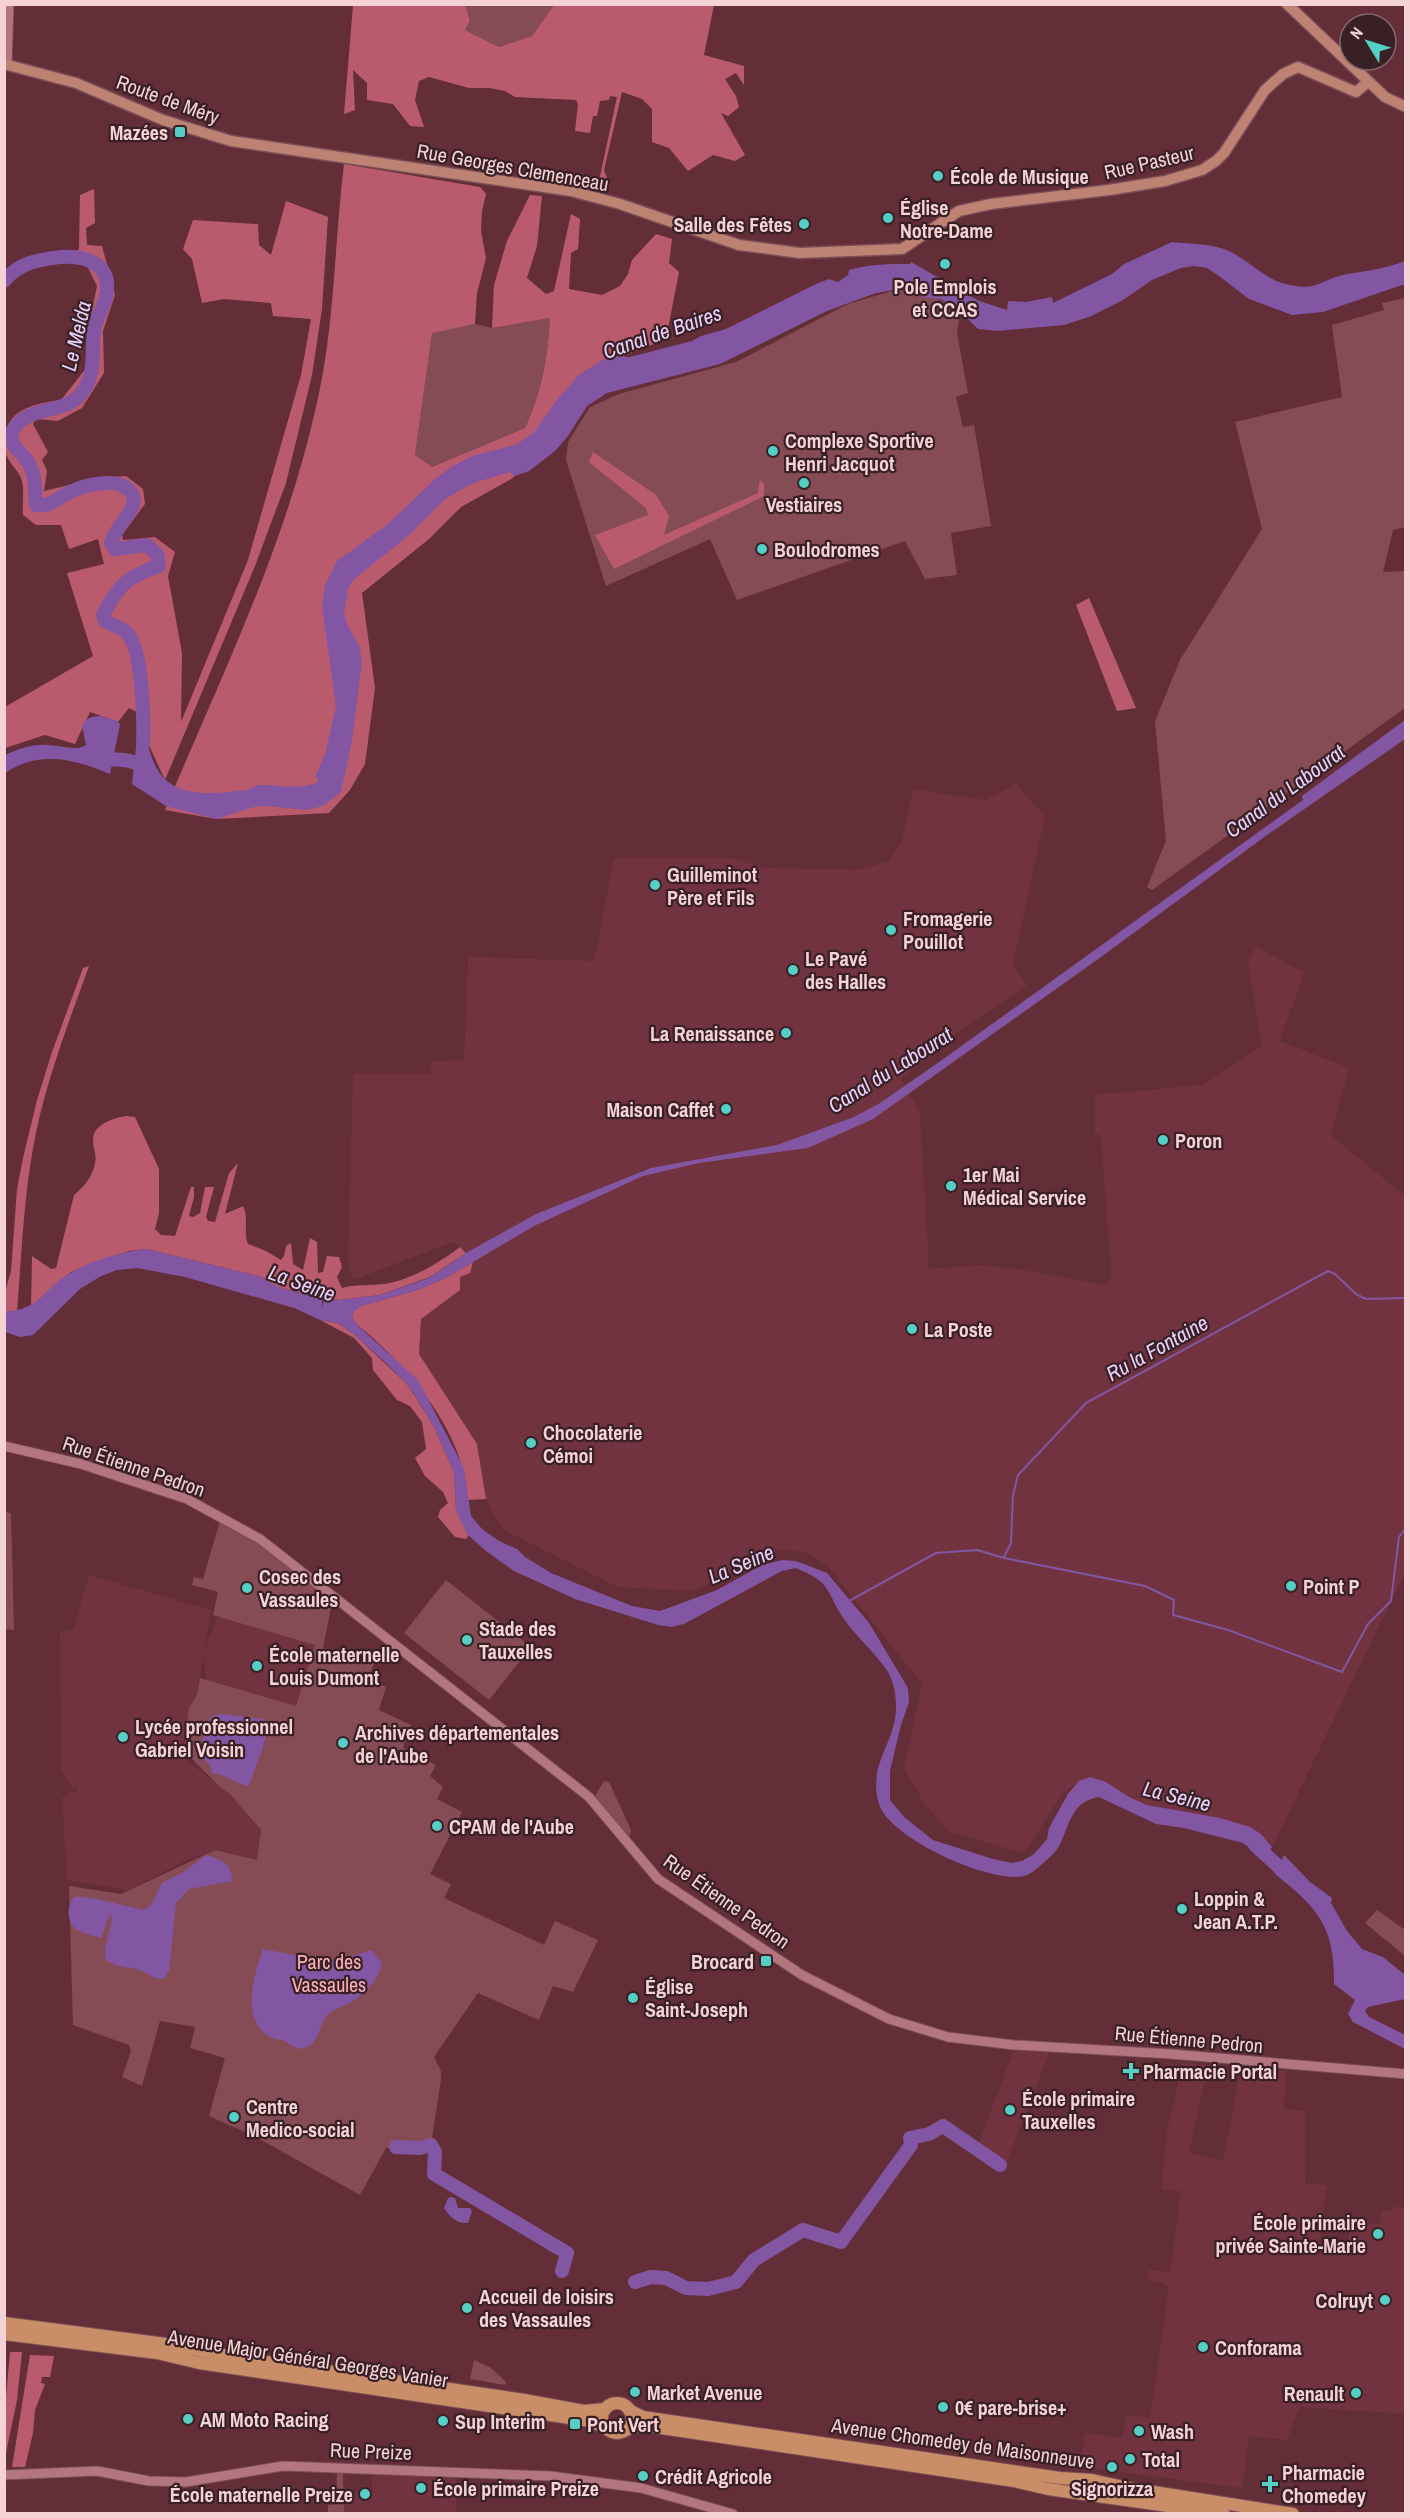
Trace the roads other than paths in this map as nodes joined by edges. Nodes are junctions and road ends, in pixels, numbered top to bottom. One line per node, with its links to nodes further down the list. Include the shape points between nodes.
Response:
1 (9, 4): 3 (street)
2 (1287, 4): 4 (main road)
3 (6, 64): 6 (main road, Route de Méry, via 76,83 163,120 231,141)
4 (1368, 82): 5 (main road, via 1385,98); 7 (main road, Rue Pasteur, via 1356,92 1298,67 1265,90 1224,153 1202,170 1165,181 959,211)
5 (1406, 107)
6 (324, 154): 7 (main road, Rue Georges Clemenceau, via 571,191 739,245 800,253 877,251 906,248)
7 (918, 240)
8 (4, 1446): 9 (street, Rue Étienne Pedron, via 81,1464 187,1499 260,1539 589,1797 658,1879 802,1975 889,2019 948,2037 1014,2045)
9 (1406, 2074)
10 (4, 2323): 12 (main road)
11 (4, 2334): 12 (main road, Avenue Major Général Georges Vanier)
12 (180, 2352): 13 (main road, via 584,2411); 15 (main road, Avenue Major Général Georges Vanier, via 563,2416)
13 (605, 2409): 14 (main road, via 616,2403); 15 (main road)
14 (629, 2410): 16 (main road, via 632,2418); 20 (main road, Avenue Chomedey de Maisonneuve, via 644,2417 1055,2478 1092,2480)
15 (604, 2427): 16 (main road, via 613,2433)
16 (626, 2430): 19 (main road, via 635,2426 655,2427)
17 (4, 2475): 18 (street, Rue Preize, via 97,2471 149,2481 186,2482 282,2466 550,2476 641,2488)
18 (734, 2514)
19 (1224, 2514)
20 (1293, 2514)

